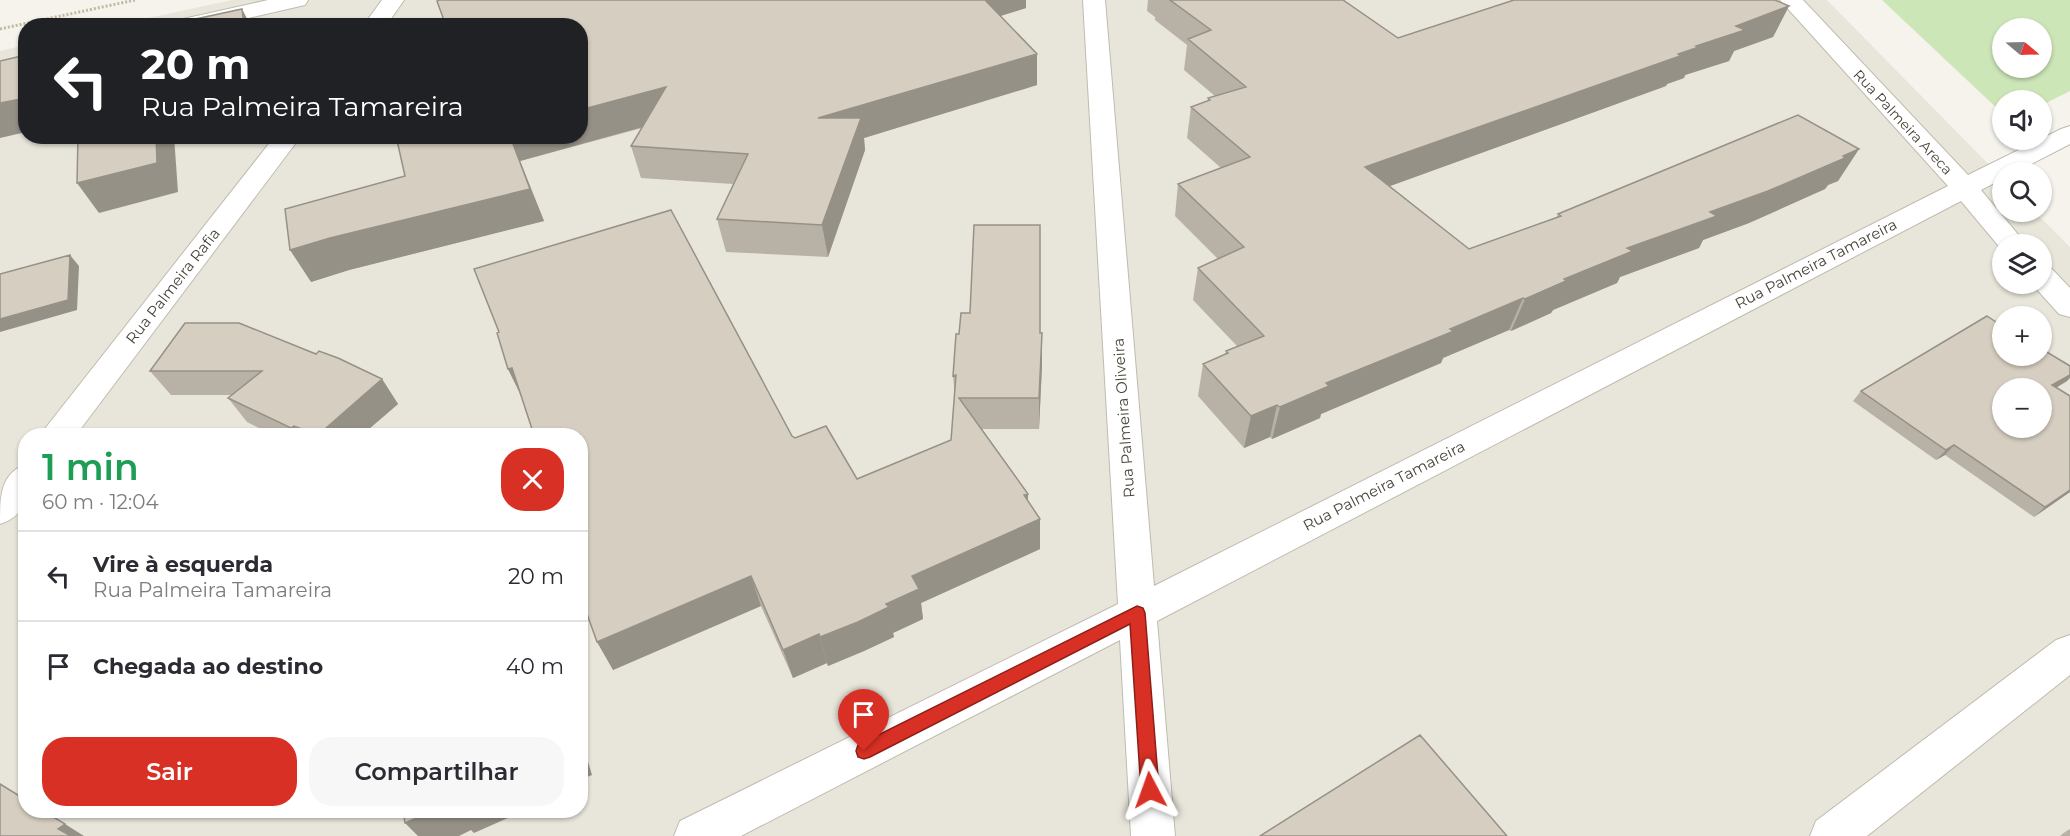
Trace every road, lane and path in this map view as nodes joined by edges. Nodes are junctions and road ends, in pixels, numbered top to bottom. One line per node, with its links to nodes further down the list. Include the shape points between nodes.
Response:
1 (135, 0): 6 (path)
2 (297, 0): 7 (street)
3 (393, 0): 8 (street)
4 (1094, 0): 20 (street, Rua Palmeira Oliveira)
5 (1791, 0): 13 (street, Rua Palmeira Areca)
6 (51, 18)
7 (217, 18)
8 (380, 18)
9 (18, 25): 10 (path)
10 (0, 29)
11 (2070, 134): 13 (street, Rua Palmeira Tamareira)
12 (283, 144): 17 (street, Rua Palmeira Rafia)
13 (1964, 187): 14 (street, Rua Palmeira Areca); 20 (street, Rua Palmeira Tamareira)
14 (2003, 234)
15 (2052, 287): 16 (street)
16 (2070, 307)
17 (62, 428)
18 (18, 487): 19 (street)
19 (0, 510)
20 (1137, 613): 22 (street, Rua Palmeira Tamareira); 23 (street, Rua Palmeira Oliveira)
21 (2070, 652): 24 (street)
22 (696, 836)
23 (1153, 836)
24 (1832, 836)

